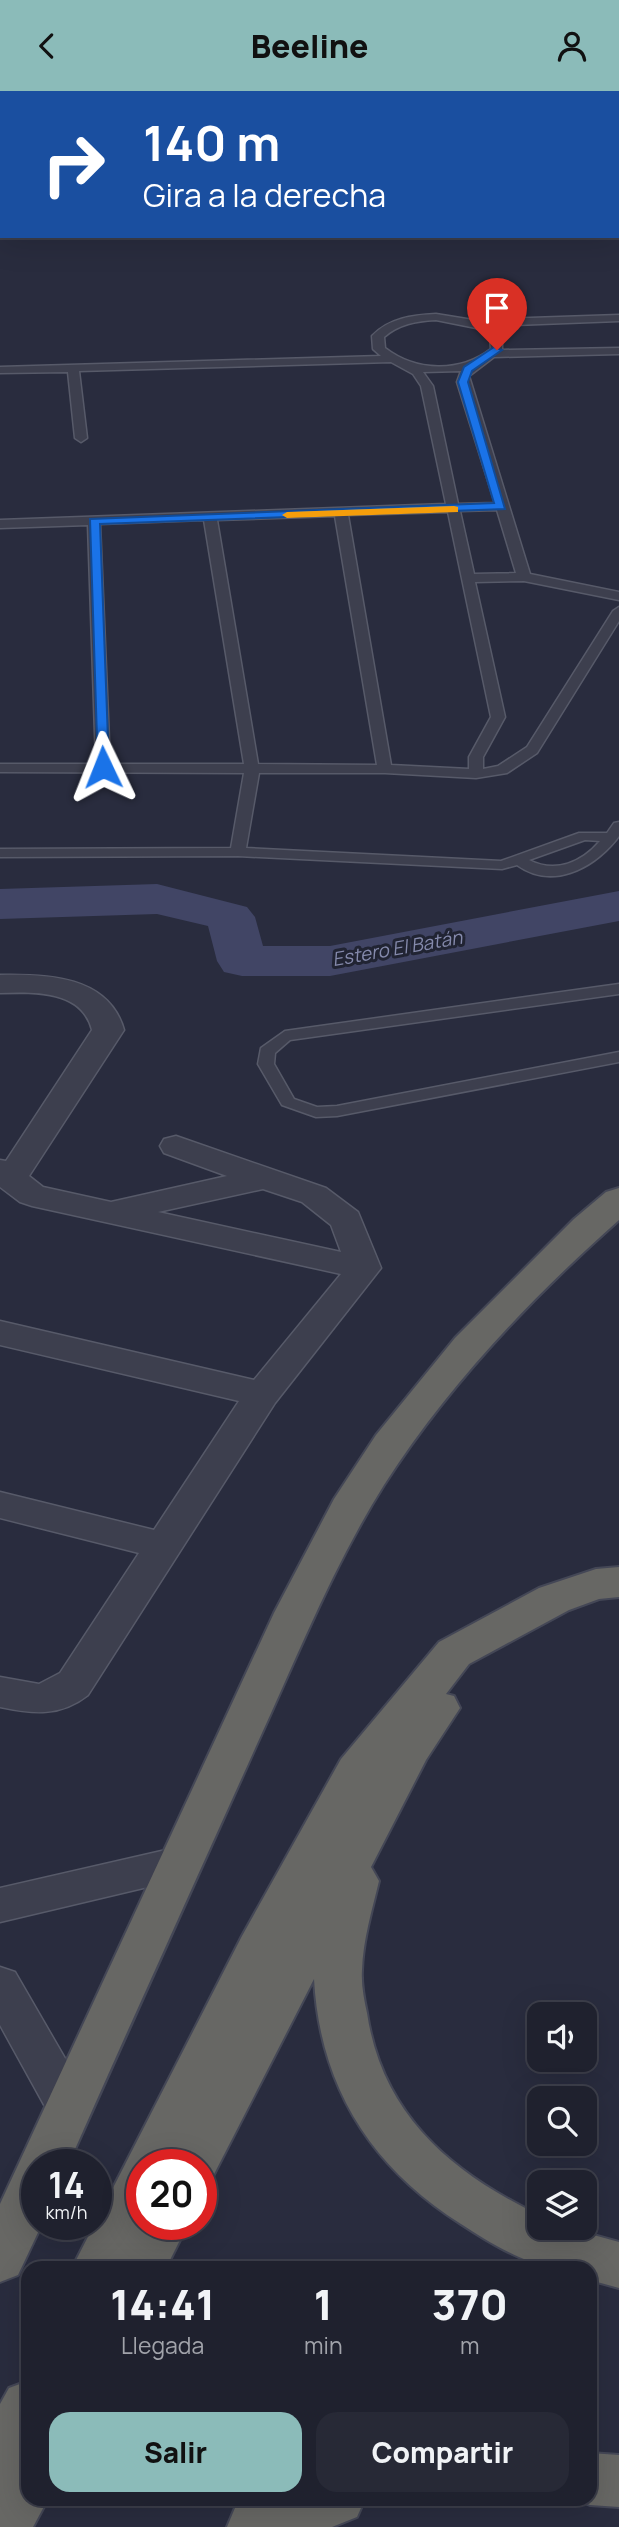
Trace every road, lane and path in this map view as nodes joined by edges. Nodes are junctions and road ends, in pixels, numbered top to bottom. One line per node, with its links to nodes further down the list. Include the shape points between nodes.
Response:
1 (619, 318): 2 (lane)
2 (472, 323): 4 (lane, via 496,336); 5 (lane, via 436,317 394,324 377,342 379,349)
3 (619, 351): 4 (lane)
4 (493, 354): 6 (lane)
5 (396, 361): 6 (lane, via 439,369); 7 (lane); 11 (lane, via 417,372 427,386)
6 (476, 363): 10 (lane, via 463,375 463,382)
7 (73, 368): 8 (lane); 9 (lane)
8 (0, 370)
9 (80, 438)
10 (501, 506): 11 (lane); 16 (lane)
11 (455, 510): 12 (lane); 17 (lane)
12 (341, 513): 13 (lane); 22 (lane)
13 (211, 517): 14 (lane); 23 (lane)
14 (94, 521): 15 (lane); 20 (lane)
15 (0, 524)
16 (524, 577): 17 (lane); 18 (lane)
17 (471, 578): 24 (lane, via 498,717 476,757)
18 (619, 596)
19 (619, 611): 24 (lane, via 532,750 502,770)
20 (103, 767): 21 (lane); 23 (lane)
21 (0, 768)
22 (385, 769): 23 (lane); 24 (lane)
23 (252, 770): 26 (lane)
24 (476, 774)
25 (615, 831): 28 (lane, via 584,836); 28 (lane, via 590,860 556,871 538,870)
26 (239, 852): 27 (lane); 28 (lane, via 502,865)
27 (0, 853)
28 (519, 858)
29 (0, 984): 33 (street, via 33,983 79,993 102,1010 108,1030)
30 (619, 989): 31 (lane, via 285,1036 267,1051 266,1064 288,1102 316,1112)
31 (619, 1057)
32 (176, 1146): 34 (street)
33 (5, 1175): 36 (street, via 32,1195)
34 (264, 1178): 36 (street); 37 (street, via 314,1195 346,1220)
35 (619, 1200): 46 (highway, via 577,1236 451,1367 389,1447 342,1525)
36 (110, 1212): 37 (street)
37 (364, 1268): 39 (street)
38 (0, 1333): 39 (street)
39 (262, 1394): 41 (street)
40 (0, 1505): 41 (street)
41 (165, 1546): 44 (street, via 66,1691 58,1698 38,1700)
42 (619, 1582): 51 (highway, via 596,1584 554,1599 454,1653 358,1771 259,1950)
43 (619, 1602): 45 (highway, via 556,1621 511,1644 473,1672 437,1709)
44 (0, 1692)
45 (409, 1750): 52 (highway); 59 (highway, via 360,1863 346,1918 338,1971 349,2054 364,2090 391,2132 428,2172 486,2215 548,2245)
46 (179, 1864): 47 (street); 49 (highway)
47 (0, 1905)
48 (0, 1985): 49 (street)
49 (69, 2108): 50 (highway)
50 (50, 2149)
51 (158, 2149)
52 (201, 2149)
53 (126, 2213): 57 (highway)
54 (21, 2214): 56 (highway)
55 (154, 2240): 58 (highway)
56 (0, 2259)
57 (102, 2261)
58 (143, 2261)
59 (619, 2265)
60 (21, 2418): 61 (highway)
61 (0, 2455)
62 (597, 2479): 63 (highway)
63 (619, 2481)
64 (21, 2494): 66 (highway)
65 (317, 2506): 67 (highway)
66 (4, 2527)
67 (256, 2527)

